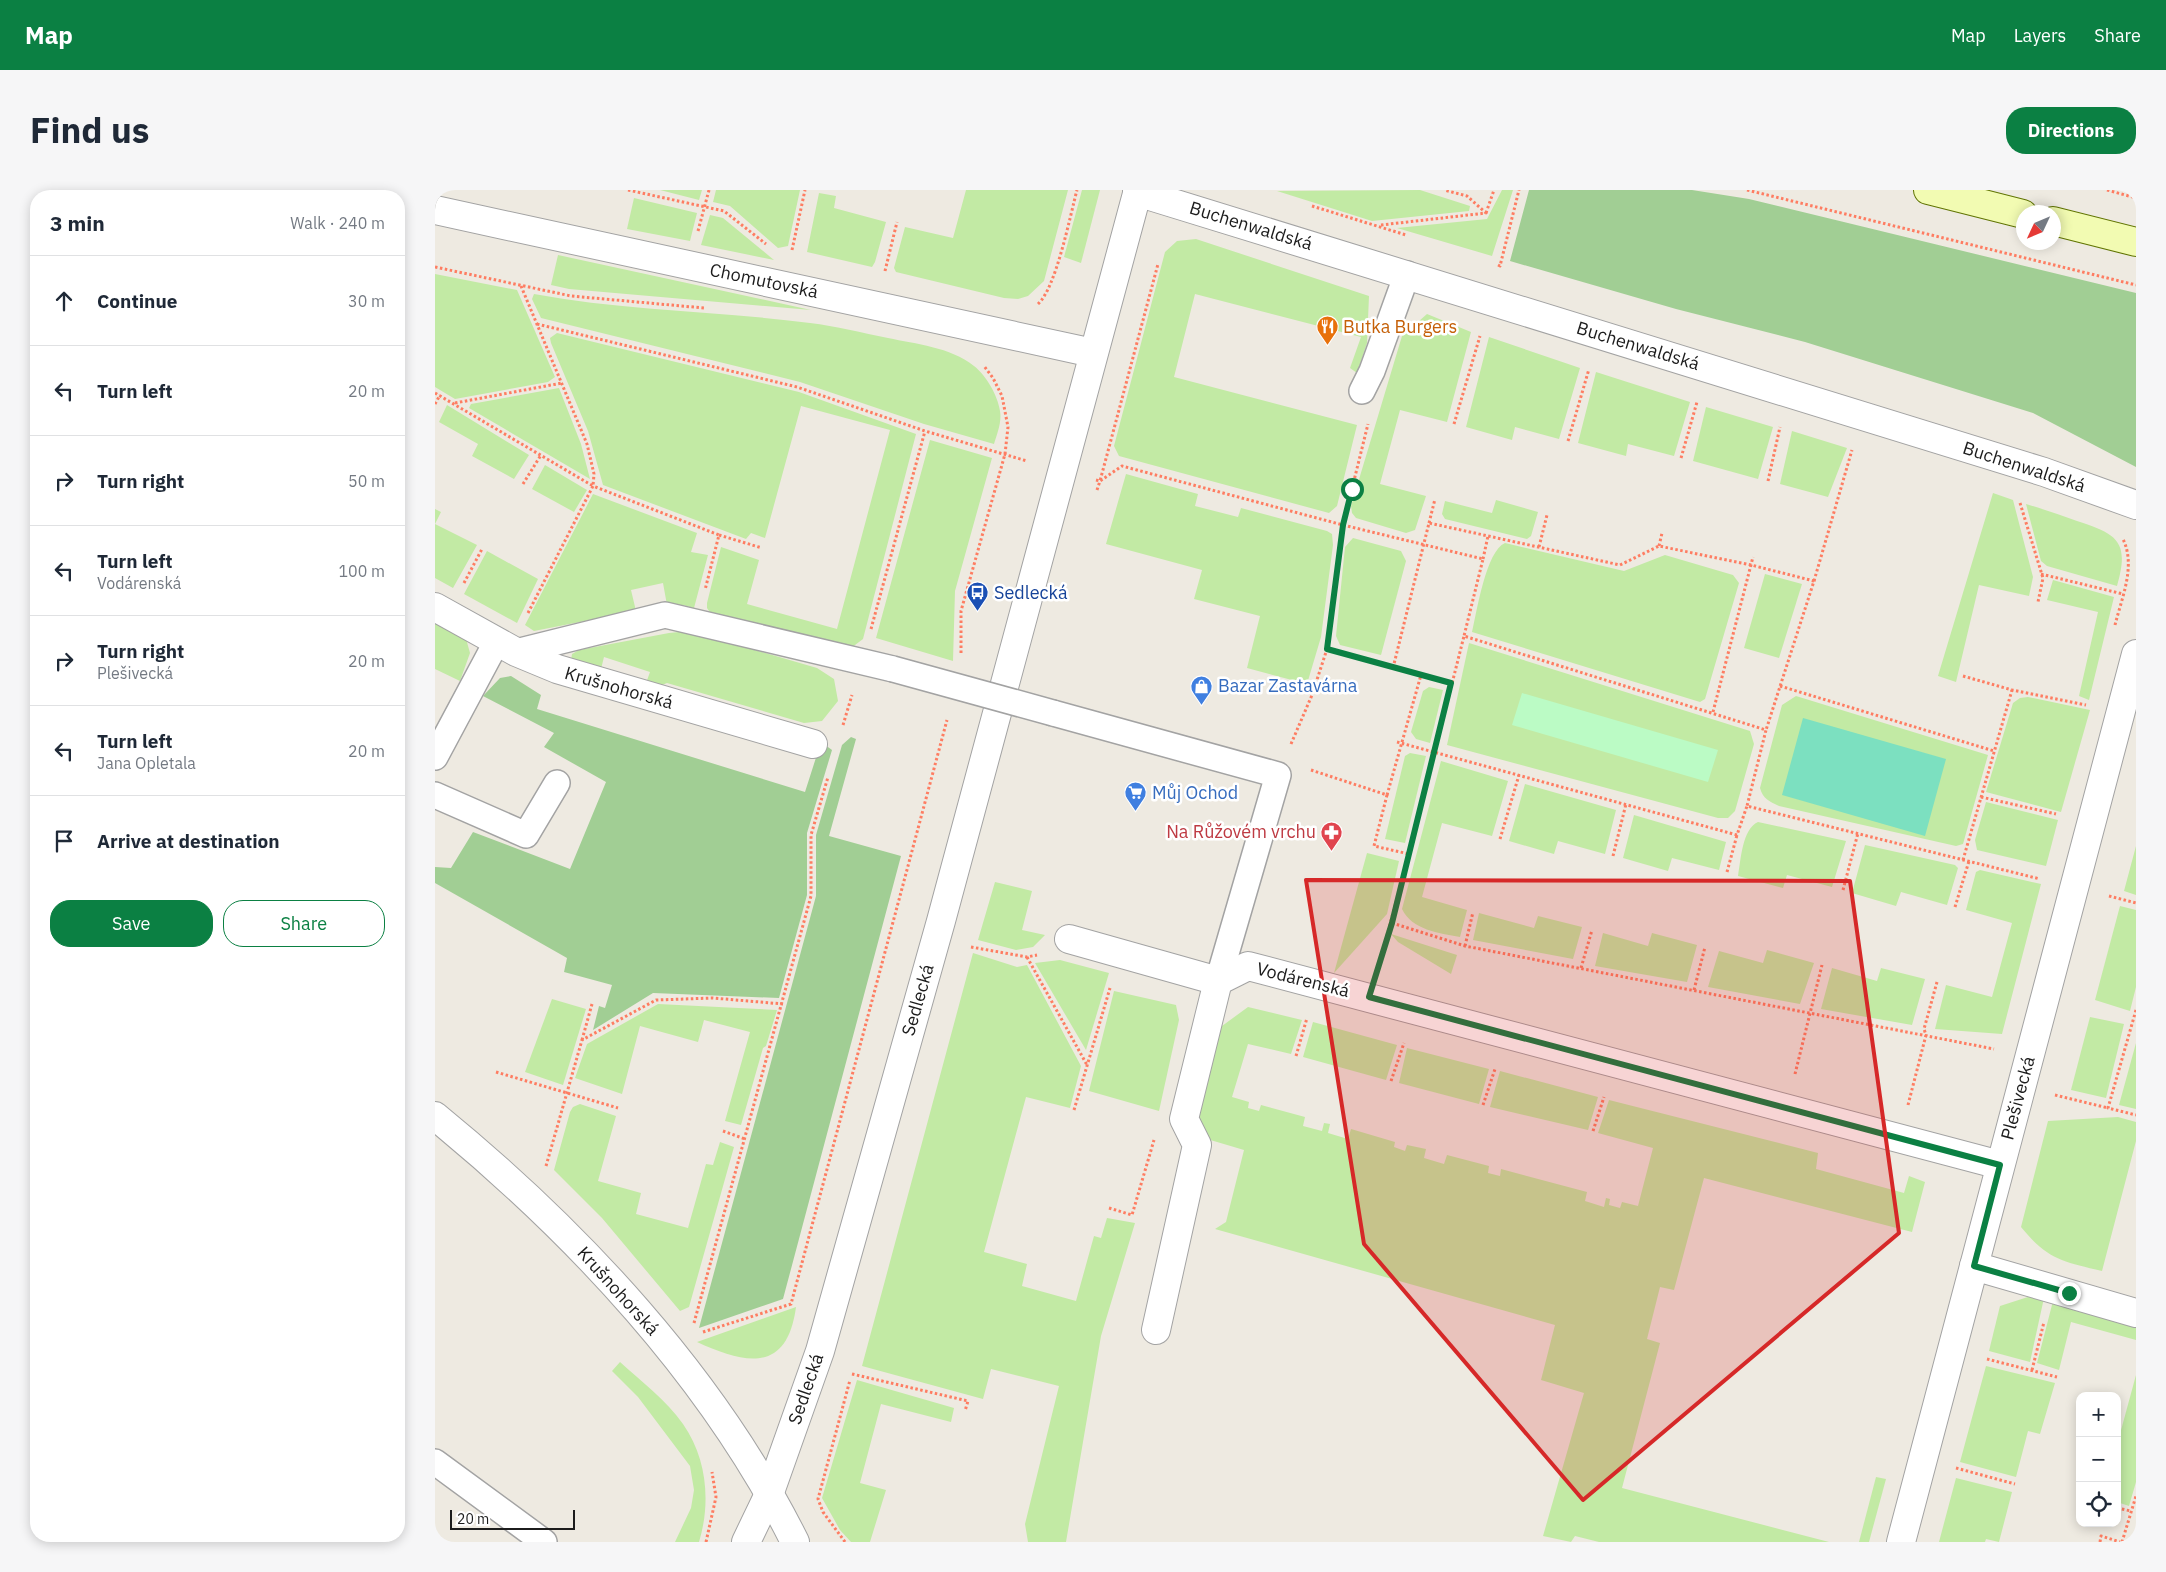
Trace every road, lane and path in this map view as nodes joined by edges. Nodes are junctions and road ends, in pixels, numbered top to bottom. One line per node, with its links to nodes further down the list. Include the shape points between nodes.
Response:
1 (628, 190): 12 (path)
2 (709, 190): 15 (path)
3 (805, 190): 23 (path)
4 (1077, 190): 32 (path, via 1054,271 1039,304)
5 (1444, 190): 18 (path, via 1467,196)
6 (1494, 190): 18 (path)
7 (1519, 190): 26 (path)
8 (1747, 190): 31 (path)
9 (1928, 190): 17 (street)
10 (2107, 190): 13 (path)
11 (1138, 191): 28 (street, Buchenwaldská); 36 (street, Sedlecká)
12 (647, 192): 15 (path)
13 (2136, 198)
14 (1305, 204): 18 (path, via 1378,226)
15 (704, 206): 22 (path, via 724,211); 25 (path)
16 (435, 210): 25 (street, Chomutovská)
17 (2016, 212)
18 (1486, 213)
19 (897, 222): 29 (path)
20 (2061, 223): 21 (street)
21 (2136, 242)
22 (769, 247)
23 (791, 256)
24 (1159, 262): 55 (path)
25 (690, 265): 36 (street, Chomutovská)
26 (1500, 266)
27 (435, 267): 30 (path)
28 (1407, 274): 40 (lane); 61 (street, Buchenwaldská, via 2044,472)
29 (883, 277)
30 (520, 285): 33 (path, via 571,296); 34 (path)
31 (2136, 285)
32 (1032, 305)
33 (709, 308)
34 (537, 324): 39 (path); 48 (path, via 797,387)
35 (1480, 335): 46 (path)
36 (1093, 353): 54 (street, Sedlecká)
37 (981, 362): 51 (path, via 1002,396 1008,427)
38 (1589, 368): 49 (path)
39 (562, 383): 45 (path); 58 (path, via 587,444 594,474)
40 (1362, 391): 64 (path, via 1372,399)
41 (435, 392): 43 (path)
42 (1699, 394): 53 (path)
43 (440, 395): 44 (path); 45 (path)
44 (435, 404)
45 (455, 404): 52 (path)
46 (1454, 424)
47 (1781, 426): 56 (path)
48 (925, 431): 51 (path); 91 (path)
49 (1568, 441)
50 (1852, 448): 78 (path)
51 (1005, 454): 54 (path); 90 (path, via 961,611)
52 (541, 455): 57 (path); 58 (path)
53 (1681, 458)
54 (1061, 471): 55 (path); 195 (street, Sedlecká, via 823,1342)
55 (1100, 481): 64 (path, via 1122,466)
56 (1768, 481)
57 (523, 484)
58 (593, 486): 67 (path); 83 (path)
59 (1435, 498): 63 (path)
60 (2019, 499): 77 (path)
61 (2136, 505)
62 (1547, 515): 71 (path)
63 (1429, 522): 68 (path); 69 (path)
64 (1343, 525): 69 (path); 88 (path)
65 (2120, 532): 80 (path, via 2127,547 2130,567)
66 (1662, 534): 70 (path)
67 (719, 535): 73 (path); 84 (path)
68 (1488, 536): 71 (path); 75 (path)
69 (1423, 544): 75 (path); 92 (path)
70 (1659, 546): 71 (path, via 1620,565); 76 (path)
71 (1539, 547)
72 (482, 548): 79 (path)
73 (762, 548)
74 (1753, 557): 76 (path)
75 (1483, 559): 86 (path)
76 (1751, 565): 78 (path); 99 (path)
77 (2041, 574): 80 (path); 81 (path)
78 (1814, 581): 96 (path)
79 (461, 590)
80 (2123, 594): 85 (path)
81 (2038, 602)
82 (435, 607): 87 (street, Krušnohorská)
83 (527, 616)
84 (696, 622): 87 (lane, via 665,615); 91 (lane)
85 (2113, 631)
86 (1464, 636): 95 (path); 99 (path)
87 (507, 646): 105 (street, Krušnohorská, via 557,669); 108 (lane)
88 (1327, 649): 92 (path); 110 (path, via 1312,695)
89 (2136, 654): 127 (street, Plešivecká)
90 (961, 657)
91 (862, 661): 102 (path); 110 (lane, bridge)
92 (1393, 668): 93 (path)
93 (1421, 675): 95 (path); 104 (path)
94 (1963, 676): 97 (path)
95 (1451, 683): 107 (path)
96 (1780, 686): 101 (path); 106 (path)
97 (2011, 690): 98 (path); 106 (path)
98 (2094, 706)
99 (1713, 712): 101 (path)
100 (947, 719): 185 (path, via 791,1304)
101 (1766, 730): 117 (path)
102 (841, 734)
103 (1397, 742): 104 (path)
104 (1403, 743): 107 (path); 113 (path)
105 (813, 744)
106 (1994, 751): 115 (path)
107 (1434, 752): 111 (path); 122 (path)
108 (435, 757)
109 (830, 771): 146 (path, via 811,835 811,896)
110 (1278, 775): 113 (path, via 1299,766); 140 (lane)
111 (1519, 775): 116 (path); 121 (path)
112 (557, 783): 114 (lane, via 526,835)
113 (1387, 795): 122 (path, via 1374,846)
114 (435, 796)
115 (1981, 797): 118 (path); 124 (path)
116 (1626, 804): 120 (path); 123 (path)
117 (1747, 806): 119 (path); 120 (path)
118 (2057, 814)
119 (1858, 833): 124 (path); 128 (path)
120 (1737, 835): 126 (path)
121 (1500, 839)
122 (1409, 854): 131 (path)
123 (1613, 856)
124 (1963, 860): 125 (path)
125 (1969, 861): 127 (path); 129 (path)
126 (1727, 872)
127 (2074, 887): 164 (street, Plešivecká)
128 (1843, 890)
129 (1955, 907)
130 (1473, 912): 135 (path)
131 (1392, 923): 135 (path); 144 (path)
132 (1592, 930): 139 (path)
133 (968, 946): 137 (path)
134 (1058, 946): 137 (path); 140 (street)
135 (1465, 946): 139 (path)
136 (1705, 947): 143 (path)
137 (1027, 957): 161 (path)
138 (1823, 965): 148 (path)
139 (1581, 968): 143 (path)
140 (1218, 980): 144 (street, Vodárenská, via 1248,966); 184 (street, via 1184,1119 1197,1145)
141 (1937, 982): 153 (path, via 1923,1028)
142 (1111, 985): 161 (path)
143 (1694, 990): 148 (path)
144 (1369, 997): 169 (street, Vodárenská)
145 (592, 1004): 154 (path)
146 (783, 1004): 154 (path, via 713,998 656,1000); 177 (path)
147 (2136, 1010): 151 (path)
148 (1811, 1013): 153 (path); 169 (path)
149 (1299, 1015): 150 (path)
150 (1308, 1018): 152 (path); 159 (path)
151 (2135, 1019): 170 (path)
152 (1317, 1020)
153 (1926, 1035): 158 (path); 172 (path)
154 (582, 1040): 165 (path)
155 (1394, 1040): 156 (path)
156 (1404, 1042): 157 (path); 163 (path)
157 (1413, 1044)
158 (1998, 1050)
159 (1296, 1056)
160 (1487, 1064): 167 (path, via 1496,1066)
161 (1087, 1066): 171 (path)
162 (495, 1072): 165 (path)
163 (1391, 1081)
164 (2021, 1086): 170 (path); 178 (street, Plešivecká)
165 (566, 1093): 168 (path); 179 (path)
166 (1605, 1094): 176 (path)
167 (1483, 1105)
168 (618, 1108)
169 (1786, 1108): 178 (street, Vodárenská)
170 (2108, 1108): 173 (path)
171 (1074, 1110)
172 (1907, 1110)
173 (2136, 1115)
174 (435, 1116): 195 (street, Krušnohorská, via 505,1175 583,1250 693,1376)
175 (723, 1131): 177 (path)
176 (1593, 1131)
177 (745, 1139): 183 (path)
178 (2000, 1165): 180 (street, Plešivecká)
179 (544, 1171)
180 (1974, 1266): 181 (street); 203 (street, Plešivecká)
181 (2052, 1288): 182 (street); 187 (path)
182 (2136, 1312)
183 (693, 1327)
184 (1156, 1330)
185 (700, 1334)
186 (1980, 1357): 187 (path)
187 (2031, 1370): 189 (path)
188 (852, 1374): 190 (path, via 968,1401)
189 (2057, 1377)
190 (965, 1411)
191 (435, 1462): 199 (lane)
192 (710, 1465): 200 (path, via 716,1497)
193 (1951, 1467): 194 (path)
194 (2015, 1484)
195 (770, 1492): 201 (street, Sedlecká); 202 (street, Krušnohorská)
196 (2136, 1496): 198 (path)
197 (2121, 1509): 198 (path)
198 (2131, 1511): 205 (path)
199 (527, 1538)
200 (706, 1542)
201 (746, 1542)
202 (795, 1542)
203 (1901, 1542)
204 (2100, 1542): 205 (path, via 2101,1536)
205 (2121, 1542)

